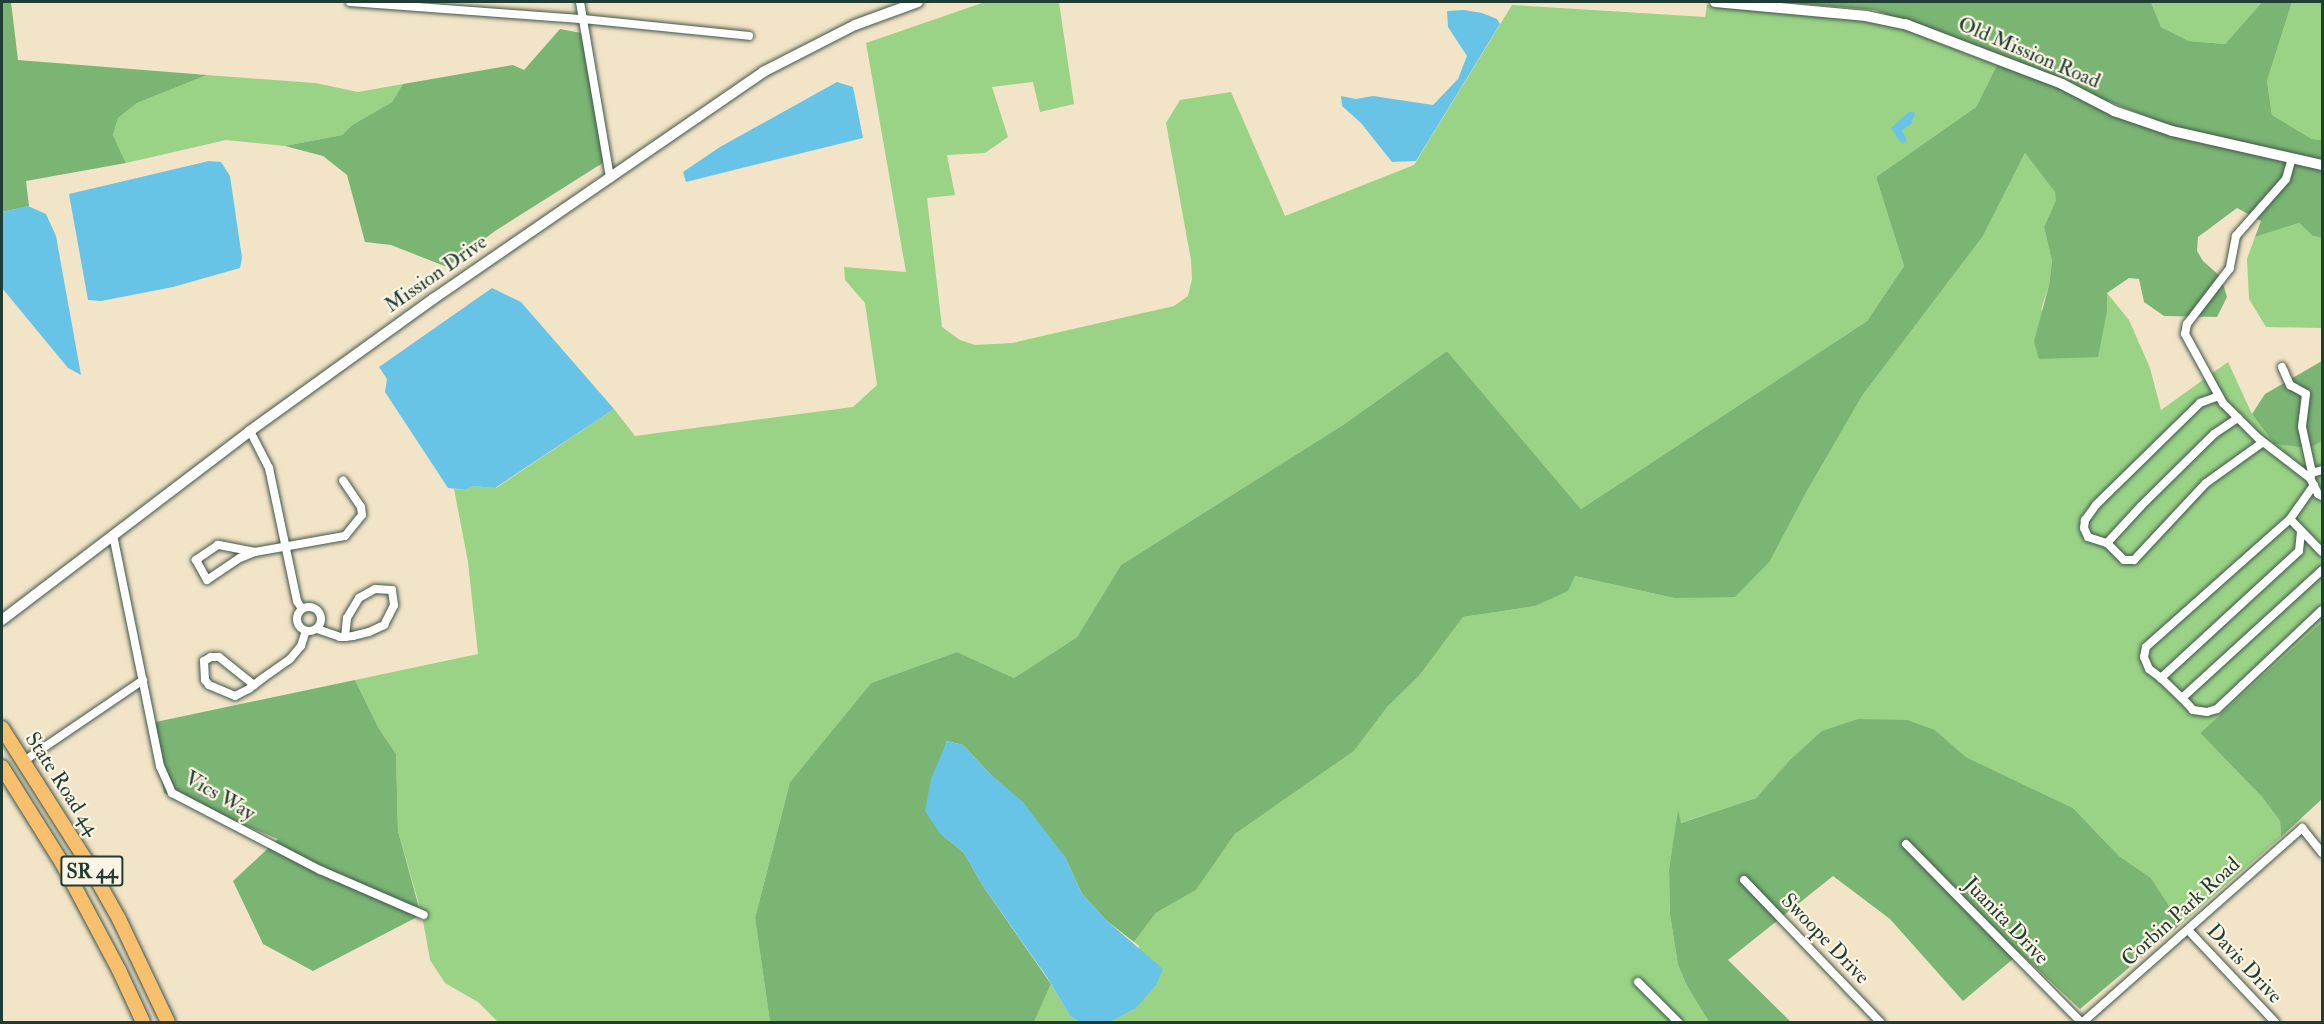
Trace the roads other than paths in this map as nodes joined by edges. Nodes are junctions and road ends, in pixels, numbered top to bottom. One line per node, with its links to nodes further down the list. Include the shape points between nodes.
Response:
1 (350, 2): 5 (street)
2 (580, 2): 5 (street)
3 (918, 2): 9 (street, Mission Drive, via 855,25 763,72)
4 (1715, 2): 7 (street, Old Mission Road, via 1866,16 1905,24 2062,84 2114,111 2162,128)
5 (583, 19): 6 (street); 9 (street)
6 (749, 36)
7 (2292, 158): 8 (street, Old Mission Road); 11 (street, via 2286,179 2235,236 2230,268 2187,324 2185,334)
8 (2322, 165)
9 (610, 178): 13 (street, Mission Drive)
10 (2282, 367): 16 (street, via 2290,384 2306,394 2302,427)
11 (2219, 396): 12 (street); 22 (street, via 2200,403 2096,505 2084,528 2088,537)
12 (2238, 418): 14 (street); 22 (street, via 2214,434)
13 (250, 431): 21 (street, Mission Drive); 23 (street, via 268,468)
14 (2263, 442): 16 (street); 22 (street, via 2206,483 2134,560 2124,560)
15 (2322, 470): 16 (street)
16 (2312, 479): 18 (street); 19 (street)
17 (344, 480): 23 (street, via 361,507 362,515 352,530 339,537)
18 (2322, 496)
19 (2290, 519): 20 (street); 34 (street, via 2146,646 2144,657 2149,669)
20 (2301, 531): 24 (street); 25 (street)
21 (113, 535): 30 (street, Mission Drive); 35 (street, Vics Way)
22 (2108, 543)
23 (285, 545): 26 (street); 28 (street)
24 (2320, 550): 25 (street)
25 (2299, 551): 34 (street)
26 (255, 552): 26 (street, via 207,580 196,560 218,545)
27 (2322, 570): 37 (street)
28 (302, 609): 31 (street, via 311,607 320,612 322,620); 32 (street, via 297,622)
29 (2322, 610): 37 (street, via 2217,709 2193,710)
30 (2, 620)
31 (317, 629): 32 (street); 33 (street)
32 (306, 631): 36 (street, via 301,646 290,659)
33 (345, 637): 33 (street, via 384,625 394,605 392,591 375,589 359,598 346,618)
34 (2161, 678): 37 (street)
35 (143, 680): 39 (street); 47 (street, Vics Way, via 160,766 172,793 320,870)
36 (254, 685): 36 (street, via 235,696 209,685 204,662 219,657)
37 (2181, 698)
38 (2, 728): 39 (main road, State Road 44 / SR 44)
39 (24, 761): 45 (main road, State Road 44 / SR 44)
40 (2, 767): 41 (main road, State Road 44 / SR 44)
41 (16, 789): 45 (main road, via 38,810 88,893); 46 (main road, State Road 44 / SR 44)
42 (1906, 844): 54 (street, Juanita Drive)
43 (2322, 853): 48 (street, Corbin Park Road, via 2302,828)
44 (1744, 880): 53 (street, Swoope Drive)
45 (104, 893): 50 (main road, State Road 44 / SR 44)
46 (88, 911): 50 (main road, via 104,911 144,992); 51 (main road, State Road 44 / SR 44)
47 (424, 915)
48 (2188, 930): 54 (street, Corbin Park Road); 55 (street, Davis Drive)
49 (1638, 982): 52 (street)
50 (166, 1019)
51 (143, 1023)
52 (1678, 1023)
53 (1880, 1023)
54 (2082, 1023)
55 (2275, 1023)

